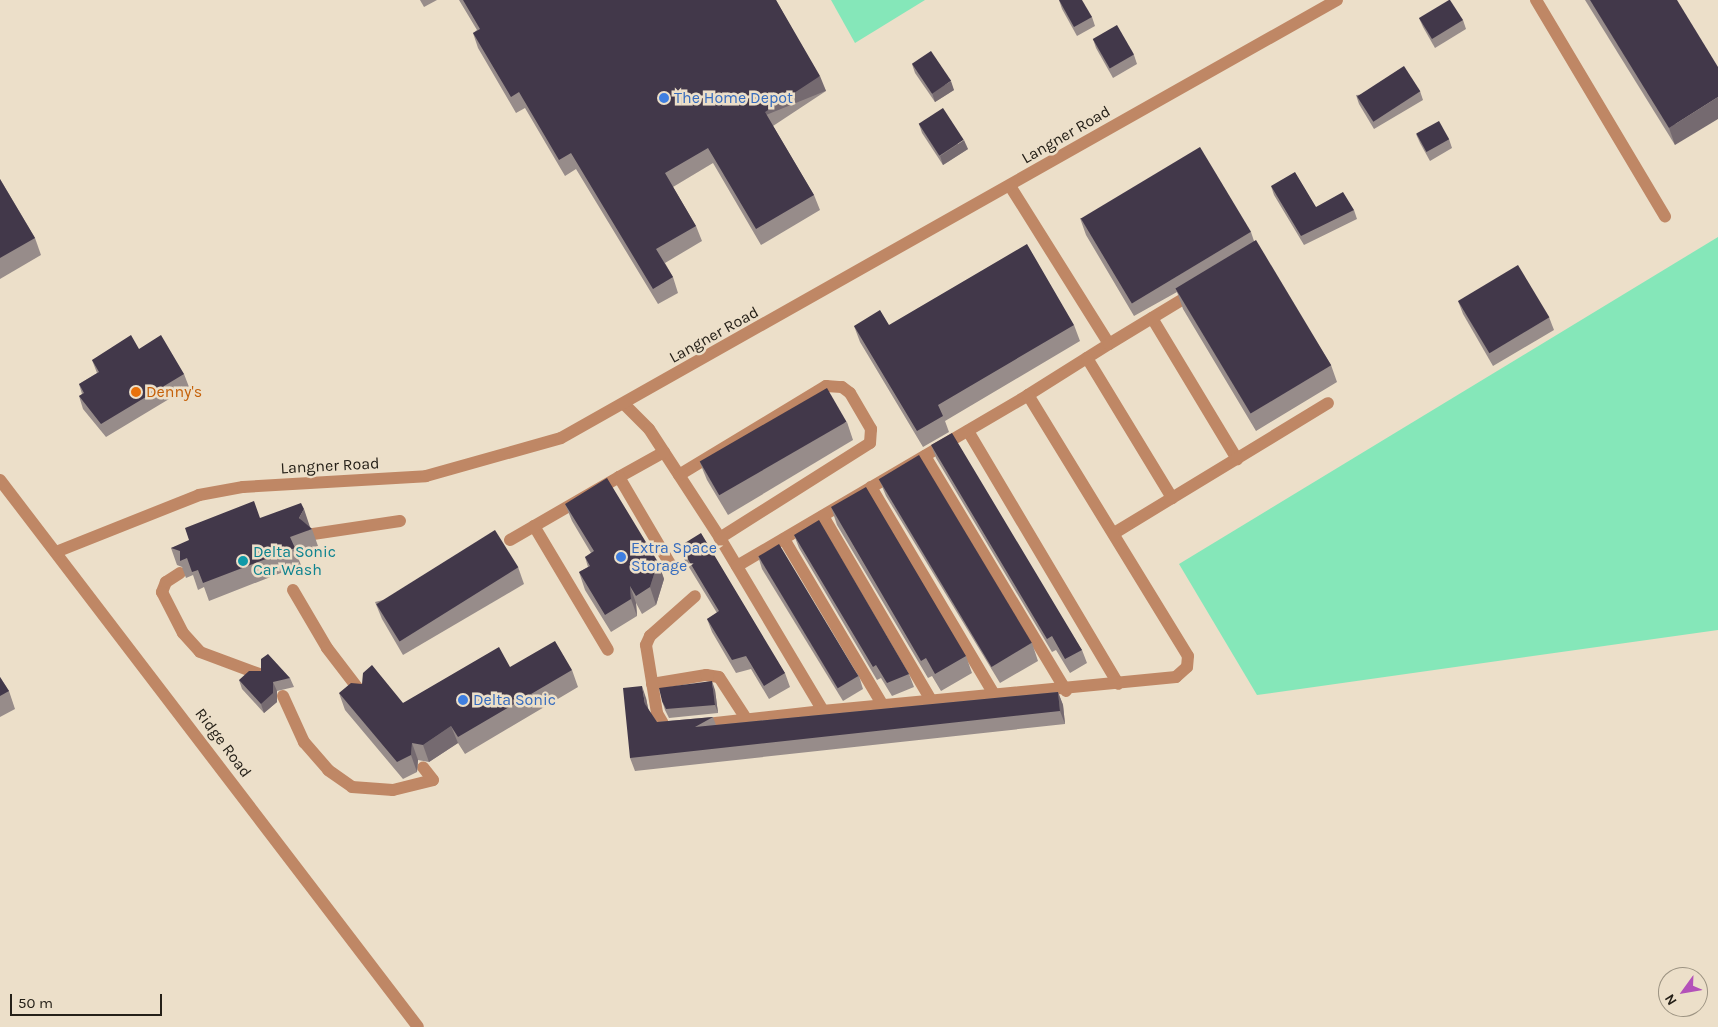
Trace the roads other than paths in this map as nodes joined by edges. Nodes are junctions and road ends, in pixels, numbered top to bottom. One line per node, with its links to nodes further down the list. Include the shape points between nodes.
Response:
1 (1337, 0): 3 (street, Langner Road)
2 (1536, 0): 4 (street)
3 (1010, 186): 7 (street); 11 (street, Langner Road)
4 (1665, 216)
5 (1211, 282): 6 (street)
6 (1152, 318): 7 (street); 15 (street)
7 (1109, 344): 8 (street)
8 (1086, 358): 9 (street); 20 (street)
9 (1028, 395): 12 (street); 24 (street)
10 (1328, 403): 15 (street)
11 (624, 404): 13 (street); 29 (street, Langner Road, via 560,438 476,465 426,476 243,487 199,496)
12 (968, 431): 14 (street); 38 (street)
13 (664, 452): 16 (street); 17 (street)
14 (925, 456): 19 (street); 39 (street)
15 (1237, 459): 20 (street)
16 (679, 475): 26 (street); 26 (street, via 826,386 842,387 850,393 871,429 870,444)
17 (618, 477): 23 (street); 30 (street)
18 (0, 480): 29 (street, Ridge Road)
19 (871, 487): 21 (street); 42 (street)
20 (1172, 498): 24 (street)
21 (823, 516): 27 (street); 43 (street)
22 (400, 521): 25 (street)
23 (534, 526): 28 (street); 35 (street)
24 (1116, 532): 38 (street, via 1188,656 1187,667 1176,677)
25 (313, 534)
26 (720, 538): 31 (street)
27 (784, 539): 31 (street); 44 (street)
28 (510, 540)
29 (56, 552): 48 (street, Ridge Road)
30 (670, 564)
31 (738, 566): 45 (street)
32 (180, 573): 36 (street, via 166,582 162,592 183,633 200,652)
33 (293, 590): 40 (street, via 327,648)
34 (695, 596): 37 (street, via 650,636 646,645)
35 (608, 650)
36 (258, 674)
37 (652, 684): 46 (street, via 706,675 719,677); 46 (street, via 657,713 665,727)
38 (1118, 684): 39 (street)
39 (1066, 690): 42 (street)
40 (363, 695)
41 (283, 696): 47 (street, via 304,742 328,770 352,787 393,790 433,780)
42 (995, 696): 43 (street)
43 (932, 702): 44 (street)
44 (883, 706): 45 (street)
45 (823, 711): 46 (street)
46 (747, 720)
47 (423, 767)
48 (417, 1025)

